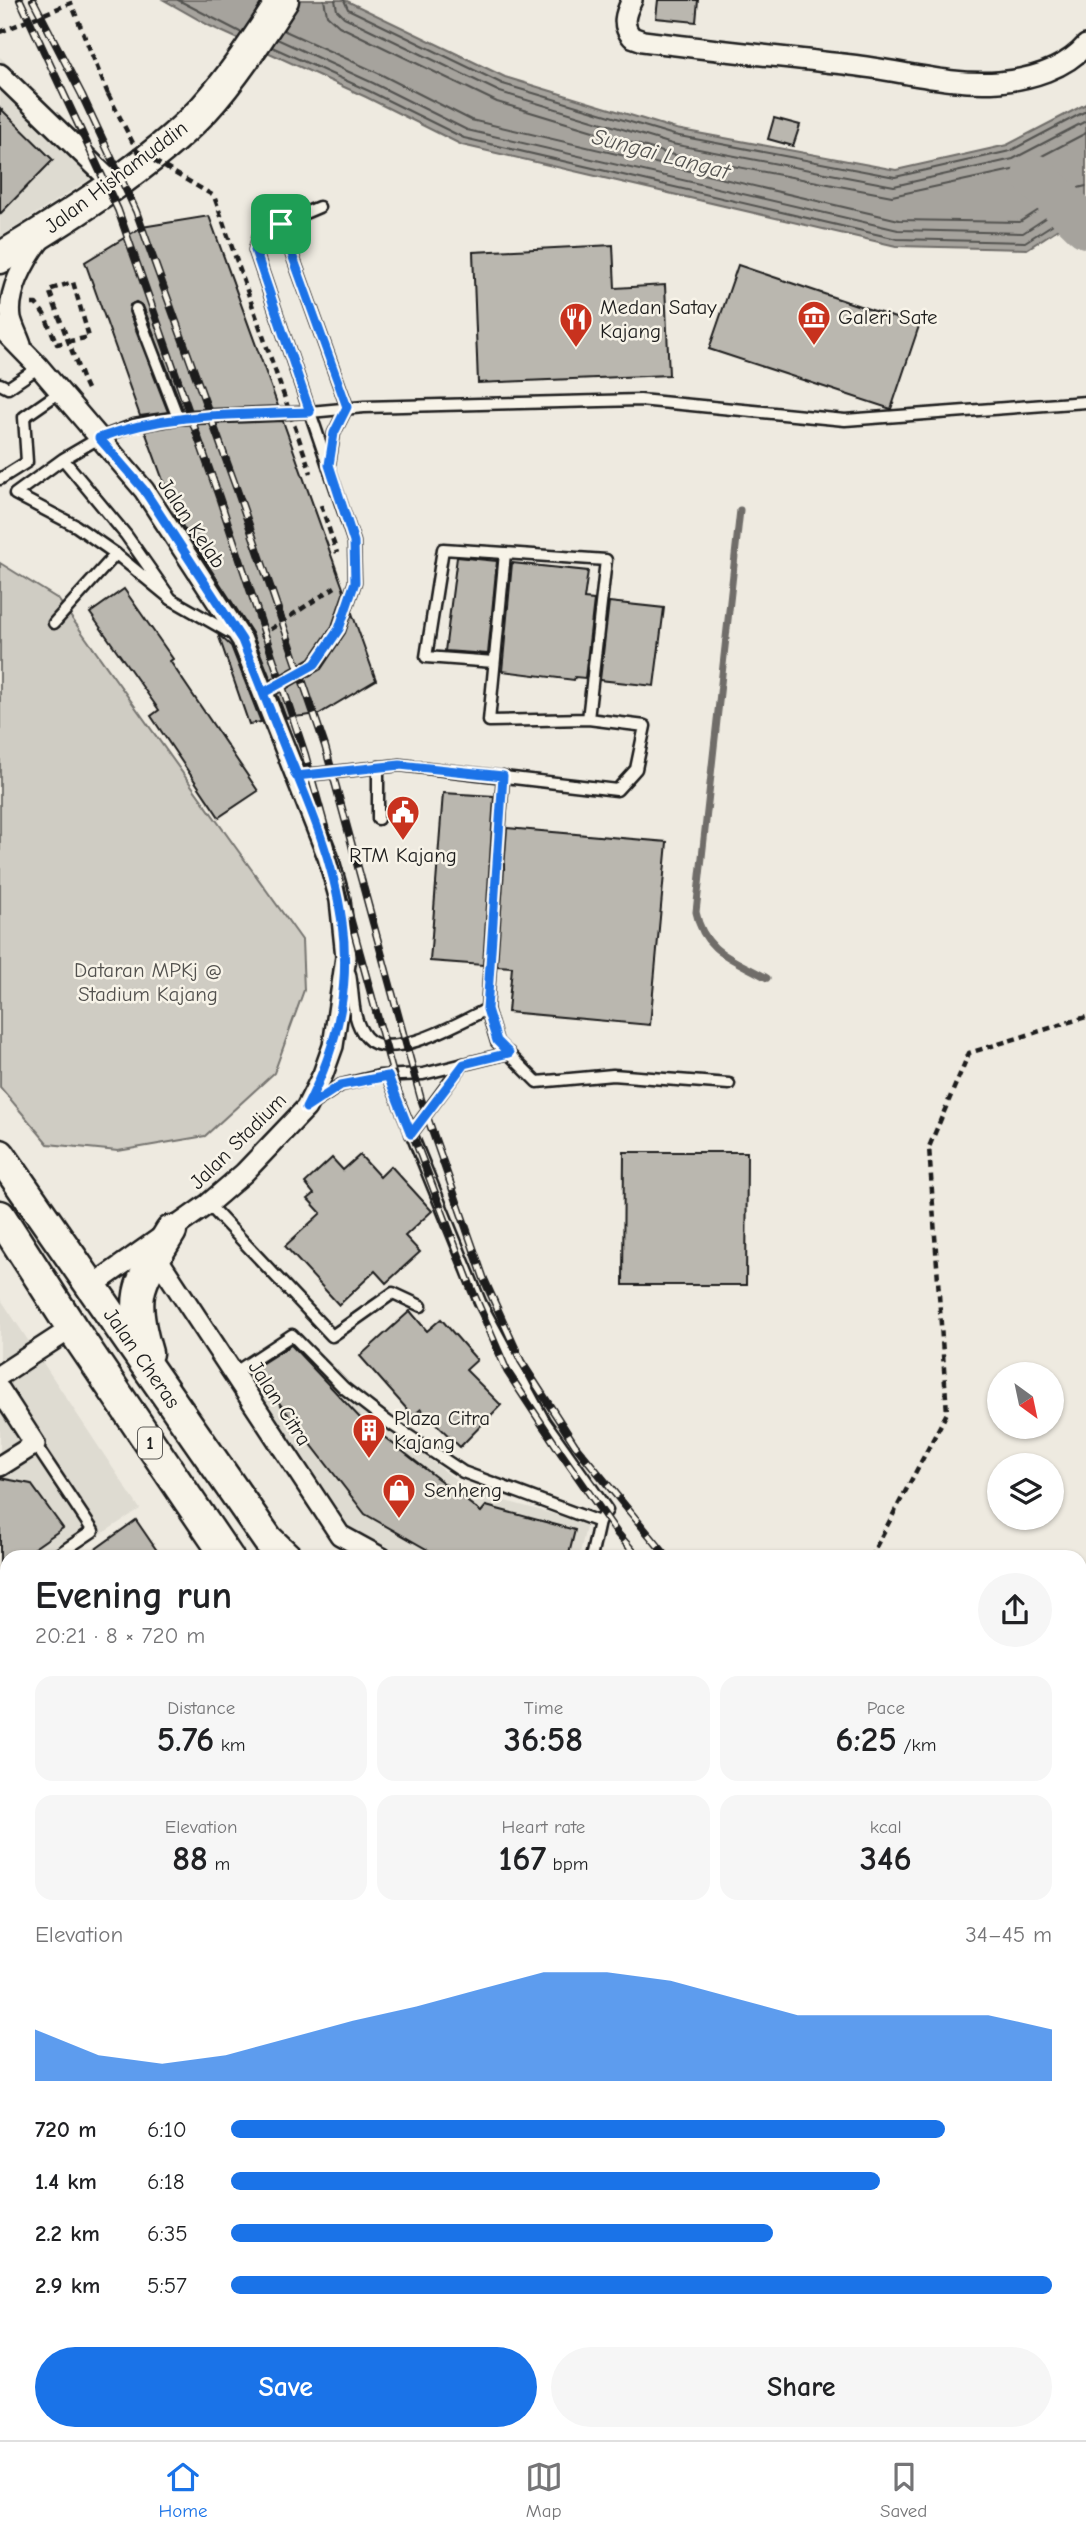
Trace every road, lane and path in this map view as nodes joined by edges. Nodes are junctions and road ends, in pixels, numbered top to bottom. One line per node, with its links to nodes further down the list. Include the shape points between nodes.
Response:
1 (283, 0): 6 (main road, Jalan Hishamuddin, via 223,86 177,136)
2 (632, 0): 4 (street, via 624,25 632,37 643,41 974,82 1044,73)
3 (0, 32): 27 (path, bridge, via 71,3 137,151 214,195)
4 (1086, 46)
5 (0, 74): 6 (street)
6 (113, 183): 9 (main road, Jalan Hishamuddin)
7 (319, 207): 8 (lane)
8 (281, 224): 20 (lane); 21 (lane, via 260,232 255,250)
9 (49, 228): 10 (main road, Jalan Hishamuddin); 11 (street, via 26,258)
10 (0, 258)
11 (12, 304): 14 (street, via 11,317); 17 (path, via 36,304 57,344 68,342 78,339 89,337 73,282 49,290 68,340 73,353 78,365)
12 (136, 309): 22 (lane)
13 (0, 327): 14 (street, Jalan Kelab)
14 (23, 349): 15 (street, Jalan Kelab)
15 (39, 367): 16 (lane, via 8,388); 18 (street, Jalan Kelab)
16 (0, 384)
17 (87, 390)
18 (60, 393): 23 (street, Jalan Kelab); 26 (lane, via 24,417 27,462)
19 (1086, 402): 20 (lane, via 845,420 640,400)
20 (347, 407): 21 (lane); 25 (lane, via 334,433)
21 (310, 412): 22 (lane); 25 (lane)
22 (178, 418): 23 (lane, via 134,425)
23 (99, 438): 24 (lane); 35 (street, Jalan Kelab, via 144,490)
24 (63, 459): 30 (lane, via 15,494); 33 (lane)
25 (329, 465): 37 (lane, via 354,542 355,582 339,629 315,664)
26 (0, 480)
27 (315, 486)
28 (319, 498): 31 (path)
29 (505, 553): 36 (lane); 36 (lane, via 443,549 426,657); 38 (lane, via 606,560)
30 (117, 554): 33 (lane); 34 (lane)
31 (340, 563)
32 (344, 582): 35 (path)
33 (171, 598): 35 (lane)
34 (54, 623)
35 (243, 643): 37 (street, Jalan Kelab)
36 (494, 662): 38 (lane, via 489,721)
37 (263, 693): 40 (street, Jalan Kelab)
38 (588, 719): 41 (lane, via 645,726 636,769 617,790)
39 (378, 767): 40 (lane); 41 (lane, via 400,765); 42 (lane)
40 (296, 776): 43 (street, Jalan Stadium, via 340,900)
41 (503, 776): 44 (lane)
42 (377, 819)
43 (346, 957): 44 (lane, via 359,1024 367,1039 385,1046 415,1042); 50 (street, Jalan Stadium, via 333,1046)
44 (487, 1009): 46 (lane, via 497,1041)
45 (1086, 1017): 71 (path, via 969,1054 929,1147 947,1413)
46 (509, 1053): 47 (lane); 49 (lane, via 537,1082 613,1075)
47 (464, 1064): 48 (lane); 51 (lane)
48 (388, 1076): 50 (lane, via 341,1085); 51 (lane)
49 (729, 1084)
50 (306, 1108): 53 (street, Jalan Stadium)
51 (411, 1134): 65 (lane, via 480,1302 517,1373 544,1421 607,1510)
52 (0, 1155): 56 (main road, Jalan Cheras / 1)
53 (208, 1204): 55 (street, Jalan Stadium); 57 (lane, via 332,1336 393,1293)
54 (0, 1216): 58 (main road, Jalan Cheras / 1)
55 (163, 1243): 56 (street, Jalan Stadium); 59 (main road, via 143,1278 136,1302); 60 (street, Jalan Citra)
56 (92, 1286): 59 (main road, Jalan Cheras / 1)
57 (421, 1306)
58 (72, 1328): 61 (street); 67 (main road, Jalan Cheras / 1)
59 (152, 1372): 68 (main road, Jalan Cheras / 1)
60 (234, 1373): 65 (lane, via 292,1335 344,1388 463,1472); 69 (street, Jalan Citra, via 340,1535)
61 (0, 1375)
62 (0, 1390): 63 (street)
63 (35, 1444): 64 (street); 66 (lane, via 93,1531)
64 (0, 1466)
65 (599, 1522): 70 (lane)
66 (65, 1550)
67 (223, 1550)
68 (279, 1550)
69 (367, 1550)
70 (593, 1550)
71 (874, 1550)

